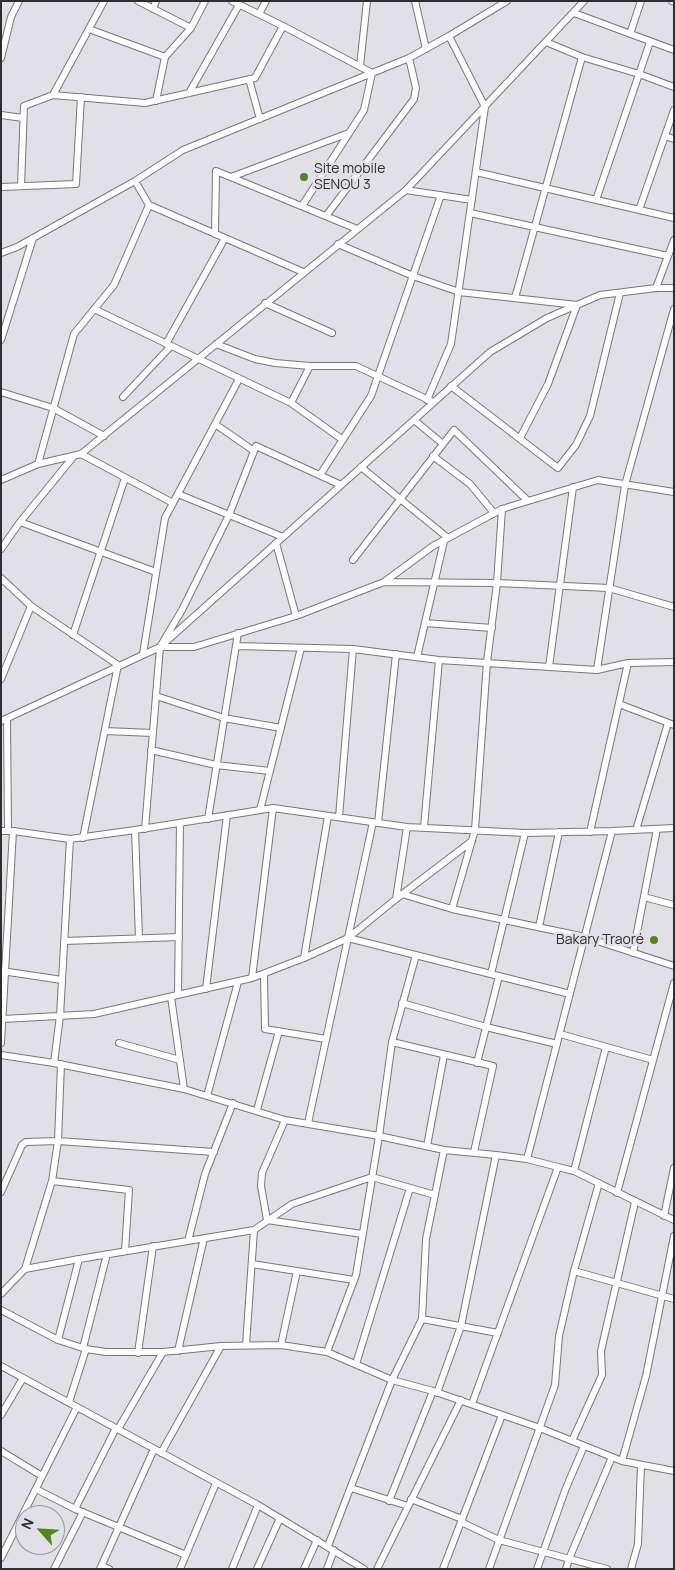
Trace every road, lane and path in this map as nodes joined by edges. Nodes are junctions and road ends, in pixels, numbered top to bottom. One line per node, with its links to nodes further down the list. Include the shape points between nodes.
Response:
1 (19, 1): 28 (street, via 11,16)
2 (104, 1): 19 (street)
3 (138, 1): 14 (street)
4 (156, 1): 14 (street)
5 (205, 1): 18 (street)
6 (232, 1): 13 (street)
7 (266, 1): 16 (street)
8 (367, 1): 30 (street)
9 (416, 1): 24 (street)
10 (507, 1): 21 (street)
11 (584, 1): 15 (street)
12 (641, 1): 20 (street)
13 (239, 5): 16 (street); 35 (street)
14 (153, 9): 18 (street)
15 (574, 13): 20 (street); 22 (street)
16 (259, 14): 17 (street)
17 (283, 26): 30 (street); 33 (street, via 255,78)
18 (191, 28): 26 (street)
19 (89, 29): 26 (street); 36 (street)
20 (630, 34): 23 (street)
21 (449, 36): 24 (street); 39 (street)
22 (546, 42): 27 (street); 39 (street)
23 (650, 42): 25 (street); 32 (street)
24 (426, 49): 29 (street)
25 (674, 50)
26 (164, 57): 38 (street)
27 (582, 57): 32 (street); 52 (street)
28 (1, 58)
29 (409, 58): 31 (street); 61 (street, via 416,88 414,99)
30 (360, 66): 31 (street)
31 (372, 73): 43 (street); 44 (street, via 364,110)
32 (639, 74): 34 (street); 56 (street)
33 (249, 79): 35 (street); 43 (street)
34 (674, 87)
35 (189, 93): 38 (street)
36 (53, 95): 37 (street); 42 (street, via 24,106)
37 (81, 97): 38 (street, via 145,103); 50 (street, via 76,184)
38 (156, 101)
39 (485, 107): 47 (street); 53 (street)
40 (674, 110): 45 (street)
41 (1, 115): 42 (street)
42 (23, 118): 50 (street)
43 (260, 119): 49 (street, via 183,150)
44 (350, 133): 48 (street); 58 (street)
45 (665, 136): 46 (street); 59 (street)
46 (674, 139)
47 (476, 172): 52 (street); 55 (street)
48 (231, 177): 58 (street); 65 (street, via 216,171)
49 (135, 181): 57 (street); 66 (street)
50 (20, 186): 51 (street)
51 (1, 187)
52 (546, 188): 56 (street); 63 (street)
53 (406, 190): 54 (street); 64 (street)
54 (441, 195): 55 (street); 73 (street)
55 (472, 200): 60 (street)
56 (596, 200): 59 (street)
57 (149, 205): 65 (street); 81 (street, via 114,285)
58 (302, 206): 61 (street)
59 (640, 210): 62 (street)
60 (470, 213): 63 (street); 76 (street)
61 (326, 216): 64 (street)
62 (674, 218)
63 (535, 227): 71 (street); 78 (street)
64 (357, 229): 69 (street)
65 (215, 234): 67 (street)
66 (33, 238): 70 (street, via 17,248); 84 (street)
67 (225, 238): 72 (street); 86 (street)
68 (674, 240): 71 (street)
69 (338, 244): 72 (street); 73 (street)
70 (1, 252)
71 (668, 256): 74 (street)
72 (303, 272): 79 (street)
73 (413, 276): 76 (street); 89 (street)
74 (656, 288): 75 (street); 77 (street)
75 (674, 288)
76 (459, 292): 78 (street); 94 (street, via 450,344)
77 (620, 293): 80 (street, via 600,295); 100 (street, via 590,416 576,445 558,468)
78 (515, 298): 80 (street)
79 (266, 303): 83 (street); 85 (street)
80 (577, 305): 91 (street, via 490,352); 100 (street, via 548,384)
81 (94, 309): 86 (street); 96 (street, via 74,334)
82 (674, 309): 112 (street)
83 (332, 333)
84 (1, 340)
85 (216, 344): 87 (street); 88 (street, via 254,359)
86 (168, 345): 87 (street); 93 (street)
87 (197, 359): 90 (street); 99 (street)
88 (310, 366): 89 (street, via 356,366); 95 (street)
89 (377, 377): 94 (street); 101 (street, via 370,396)
90 (239, 379): 95 (street); 98 (street)
91 (451, 386): 94 (street); 100 (street)
92 (1, 392): 96 (street)
93 (123, 397)
94 (430, 401): 97 (street)
95 (291, 403): 101 (street)
96 (53, 408): 99 (street); 107 (street)
97 (414, 420): 102 (street); 108 (street)
98 (215, 424): 103 (street); 116 (street)
99 (104, 436): 104 (street)
100 (520, 438)
101 (342, 440): 109 (street)
102 (443, 444): 106 (street); 118 (street, via 454,430)
103 (254, 451): 109 (street, via 256,446); 122 (street)
104 (82, 454): 105 (street); 110 (street)
105 (74, 456): 107 (street); 123 (street)
106 (433, 456): 117 (street); 121 (street, via 470,484)
107 (38, 464): 111 (street)
108 (361, 467): 113 (street); 117 (street)
109 (320, 476): 113 (street)
110 (125, 478): 119 (street); 128 (street)
111 (1, 480)
112 (624, 484): 114 (street, via 598,480); 115 (street); 136 (street)
113 (341, 485): 124 (street)
114 (573, 487): 118 (street); 135 (street)
115 (674, 492)
116 (178, 494): 119 (street); 122 (street)
117 (400, 499): 125 (street); 129 (street)
118 (528, 501): 120 (street)
119 (173, 503): 130 (street, via 165,518)
120 (502, 509): 121 (street); 133 (street)
121 (494, 513): 125 (street)
122 (229, 515): 124 (street); 145 (street)
123 (20, 522): 127 (street); 128 (street)
124 (283, 537): 126 (street)
125 (446, 539): 132 (street); 134 (street)
126 (276, 543): 139 (street); 145 (street)
127 (1, 550)
128 (100, 552): 130 (street); 142 (street)
129 (353, 560)
130 (156, 572): 148 (street)
131 (1, 578): 137 (street)
132 (384, 582): 134 (street); 139 (street)
133 (497, 583): 134 (street); 135 (street); 141 (street)
134 (434, 584): 140 (street)
135 (560, 586): 136 (street); 156 (street)
136 (609, 588): 138 (street); 157 (street)
137 (31, 606): 142 (street); 158 (street)
138 (674, 606)
139 (296, 616): 143 (street)
140 (425, 623): 141 (street); 150 (street)
141 (492, 628): 152 (street)
142 (73, 634): 155 (street)
143 (238, 634): 144 (street); 145 (street, via 194,647)
144 (236, 646): 146 (street); 161 (street)
145 (160, 647): 148 (street); 159 (street)
146 (301, 648): 147 (street); 164 (street)
147 (353, 649): 149 (street); 174 (street)
148 (143, 654): 155 (street)
149 (396, 654): 150 (street); 176 (street)
150 (417, 657): 151 (street)
151 (439, 660): 152 (street); 179 (street)
152 (487, 662): 156 (street); 184 (street)
153 (674, 662): 154 (street)
154 (628, 663): 157 (street); 160 (street)
155 (118, 666): 162 (street); 165 (street)
156 (548, 667): 157 (street)
157 (597, 670)
158 (1, 679)
159 (156, 696): 161 (street); 166 (street)
160 (618, 704): 163 (street); 189 (street)
161 (224, 718): 164 (street); 168 (street)
162 (4, 720): 186 (street)
163 (671, 724): 185 (street)
164 (281, 728): 169 (street)
165 (105, 731): 166 (street); 191 (street)
166 (153, 733): 167 (street)
167 (151, 750): 168 (street); 181 (street)
168 (216, 765): 169 (street); 175 (street)
169 (270, 771): 171 (street)
170 (273, 808): 171 (street); 173 (street); 214 (street)
171 (260, 810): 172 (street)
172 (227, 816): 175 (street); 218 (street)
173 (328, 816): 174 (street); 208 (street)
174 (339, 817): 176 (street)
175 (208, 819): 177 (street)
176 (375, 822): 178 (street); 204 (street)
177 (180, 823): 181 (street); 201 (street)
178 (407, 826): 179 (street); 196 (street)
179 (424, 827): 184 (street)
180 (674, 828): 182 (street)
181 (145, 829): 183 (street)
182 (657, 829): 185 (street); 195 (street)
183 (135, 830): 191 (street); 203 (street)
184 (475, 830): 190 (street); 193 (street)
185 (636, 830): 187 (street)
186 (7, 831): 192 (street); 210 (street)
187 (612, 831): 189 (street); 202 (street)
188 (559, 832): 189 (street); 190 (street); 200 (street)
189 (590, 832)
190 (525, 833): 199 (street)
191 (83, 838): 192 (street)
192 (70, 839): 205 (street)
193 (472, 841): 194 (street); 198 (street)
194 (402, 894): 196 (street); 198 (street)
195 (644, 897): 197 (street); 206 (street)
196 (396, 899): 204 (street)
197 (674, 905)
198 (452, 908): 199 (street)
199 (504, 920): 200 (street); 212 (street)
200 (539, 927): 202 (street)
201 (179, 936): 203 (street); 220 (street)
202 (585, 937): 206 (street); 219 (street)
203 (139, 938): 205 (street)
204 (348, 938): 207 (street); 208 (street); 227 (street)
205 (64, 941): 215 (street)
206 (634, 953): 209 (street)
207 (416, 955): 212 (street); 221 (street)
208 (304, 958): 211 (street)
209 (674, 966)
210 (3, 972): 215 (street); 223 (street)
211 (264, 974): 214 (street); 225 (street, via 265,1029)
212 (491, 974): 213 (street)
213 (499, 976): 219 (street); 224 (street)
214 (252, 978): 216 (street)
215 (62, 980): 222 (street)
216 (238, 982): 218 (street); 240 (street)
217 (674, 983): 236 (street)
218 (206, 989): 220 (street)
219 (570, 994): 226 (street)
220 (175, 996): 222 (street, via 94,1014); 235 (street)
221 (402, 1003): 224 (street); 228 (street)
222 (60, 1016): 223 (street); 238 (street)
223 (3, 1019): 229 (street)
224 (486, 1027): 231 (street); 237 (street)
225 (279, 1031): 227 (street); 242 (street)
226 (560, 1034): 231 (street); 232 (street)
227 (326, 1039): 244 (street)
228 (392, 1042): 234 (street); 245 (street)
229 (1, 1043)
230 (119, 1043): 235 (street)
231 (557, 1044): 252 (street)
232 (606, 1047): 236 (street); 255 (street)
233 (1, 1055): 238 (street)
234 (444, 1055): 237 (street); 247 (street)
235 (180, 1060): 239 (street)
236 (653, 1060): 261 (street)
237 (477, 1062): 250 (street, via 493,1066)
238 (57, 1064): 239 (street); 246 (street)
239 (184, 1089): 240 (street)
240 (208, 1096): 241 (street)
241 (233, 1103): 242 (street); 249 (street)
242 (258, 1110): 243 (street)
243 (285, 1120): 244 (street); 265 (street, via 262,1173)
244 (308, 1123): 245 (street)
245 (379, 1136): 247 (street); 256 (street)
246 (58, 1141): 249 (street); 257 (street); 260 (street, via 26,1142 22,1145)
247 (427, 1146): 248 (street)
248 (444, 1150): 250 (street); 262 (street)
249 (214, 1152): 271 (street)
250 (474, 1152): 251 (street)
251 (496, 1155): 252 (street); 287 (street)
252 (528, 1160): 253 (street)
253 (558, 1167): 255 (street); 288 (street)
254 (674, 1168): 264 (street)
255 (574, 1171): 258 (street)
256 (372, 1177): 259 (street); 265 (street, via 292,1204); 268 (street)
257 (52, 1181): 273 (street, via 129,1190); 277 (street)
258 (599, 1183): 261 (street); 279 (street)
259 (410, 1188): 262 (street); 298 (street)
260 (1, 1192)
261 (617, 1193): 263 (street)
262 (435, 1195): 286 (street, via 426,1239)
263 (635, 1202): 264 (street); 281 (street)
264 (664, 1216): 266 (street)
265 (267, 1220): 267 (street); 268 (street)
266 (674, 1220)
267 (254, 1230): 270 (street); 276 (street)
268 (362, 1234): 280 (street)
269 (674, 1236): 283 (street)
270 (204, 1238): 271 (street); 294 (street)
271 (188, 1240): 272 (street)
272 (153, 1246): 273 (street); 297 (street)
273 (125, 1251): 274 (street)
274 (107, 1254): 275 (street); 293 (street)
275 (79, 1259): 277 (street); 289 (street)
276 (252, 1264): 278 (street); 290 (street)
277 (25, 1270): 282 (street)
278 (298, 1271): 280 (street); 291 (street)
279 (574, 1271): 281 (street); 309 (street, via 559,1336 555,1385)
280 (354, 1280): 296 (street)
281 (616, 1283): 283 (street); 311 (street, via 602,1351 602,1375)
282 (1, 1294)
283 (662, 1296): 284 (street); 317 (street, via 646,1376)
284 (674, 1299)
285 (1, 1310): 289 (street)
286 (422, 1318): 287 (street); 301 (street)
287 (461, 1326): 288 (street); 302 (street)
288 (498, 1333): 305 (street)
289 (58, 1340): 293 (street)
290 (246, 1345): 291 (street); 292 (street)
291 (281, 1345): 296 (street)
292 (221, 1346): 294 (street); 315 (street)
293 (85, 1348): 297 (street); 304 (street)
294 (178, 1351): 295 (street)
295 (163, 1352): 297 (street); 310 (street)
296 (326, 1352): 298 (street)
297 (138, 1353)
298 (356, 1364): 301 (street)
299 (1, 1366): 300 (street)
300 (23, 1378): 304 (street); 307 (street)
301 (392, 1380): 302 (street); 322 (street)
302 (435, 1392): 303 (street); 325 (street)
303 (461, 1400): 305 (street); 324 (street)
304 (69, 1402): 306 (street)
305 (472, 1404): 308 (street)
306 (77, 1407): 310 (street); 320 (street)
307 (1, 1415)
308 (502, 1415): 309 (street); 331 (street)
309 (540, 1428): 311 (street); 334 (street)
310 (117, 1429): 313 (street); 328 (street)
311 (572, 1441): 312 (street)
312 (584, 1446): 316 (street); 336 (street)
313 (154, 1449): 315 (street); 332 (street)
314 (1, 1451): 320 (street)
315 (161, 1453): 321 (street)
316 (612, 1457): 317 (street); 339 (street)
317 (622, 1461): 318 (street)
318 (641, 1465): 319 (street); 355 (street, via 638,1544)
319 (674, 1471)
320 (42, 1476): 323 (street)
321 (216, 1483): 326 (street); 337 (street)
322 (351, 1488): 325 (street); 335 (street)
323 (36, 1489): 328 (street); 338 (street)
324 (411, 1499): 327 (street); 331 (street)
325 (389, 1500): 327 (street)
326 (258, 1505): 330 (street); 344 (street)
327 (408, 1506): 349 (street)
328 (75, 1509): 329 (street)
329 (83, 1512): 332 (street); 341 (street)
330 (280, 1518): 333 (street); 345 (street)
331 (462, 1520): 334 (street); 350 (street)
332 (119, 1527): 337 (street); 340 (street)
333 (317, 1540): 335 (street); 346 (street)
334 (499, 1540): 336 (street); 351 (street)
335 (331, 1548): 347 (street); 348 (street)
336 (544, 1552): 339 (street); 352 (street)
337 (186, 1555): 343 (street)
338 (1, 1558)
339 (569, 1559): 353 (street); 354 (street)
340 (101, 1567): 342 (street)
341 (54, 1569)
342 (109, 1569)
343 (180, 1569)
344 (232, 1569)
345 (257, 1569)
346 (304, 1569)
347 (327, 1569)
348 (364, 1569)
349 (376, 1569)
350 (443, 1569)
351 (489, 1569)
352 (537, 1569)
353 (566, 1569)
354 (607, 1569)
355 (631, 1569)

